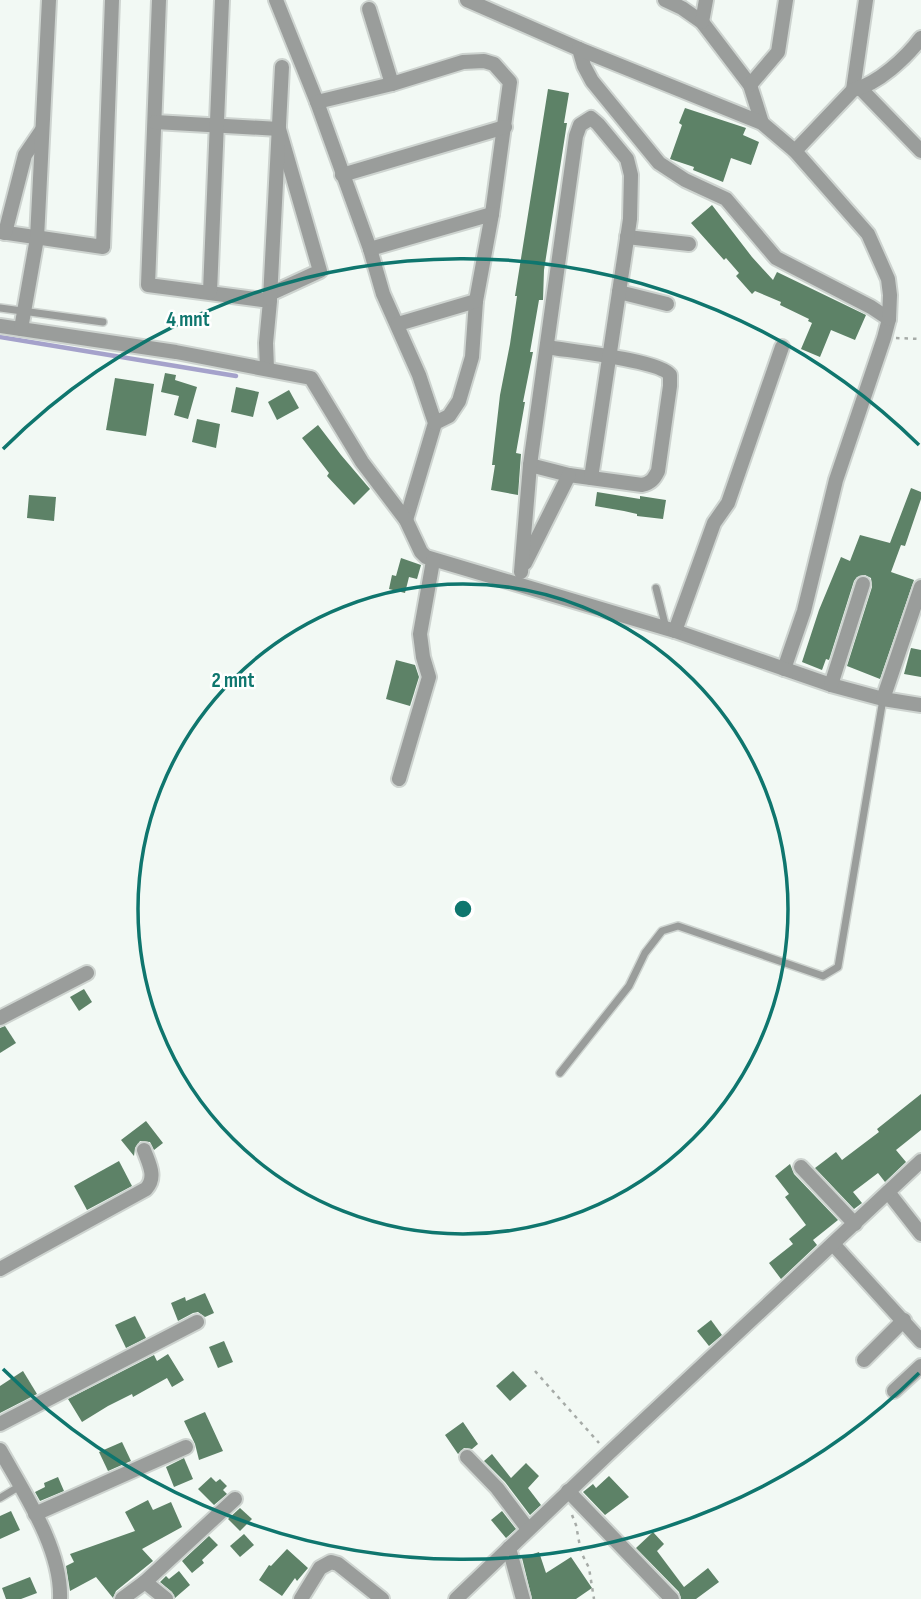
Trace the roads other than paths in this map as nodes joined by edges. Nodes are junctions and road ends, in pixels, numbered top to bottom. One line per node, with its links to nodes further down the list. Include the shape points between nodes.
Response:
1 (49, 0): 25 (street)
2 (113, 0): 32 (street, via 103,247)
3 (159, 0): 20 (street)
4 (222, 0): 22 (street)
5 (276, 0): 19 (street)
6 (665, 0): 12 (street)
7 (706, 0): 12 (street)
8 (786, 0): 17 (street, via 778,52)
9 (866, 0): 18 (street)
10 (471, 1): 14 (street)
11 (369, 9): 16 (street)
12 (702, 22): 17 (street)
13 (921, 38): 18 (street, via 909,54)
14 (579, 49): 21 (street); 42 (street, via 592,81 659,163 726,199 776,258)
15 (282, 67): 24 (street)
16 (392, 84): 19 (street); 23 (street, via 463,62 494,64 510,82)
17 (750, 85): 21 (street)
18 (857, 89): 26 (street); 27 (street)
19 (317, 102): 28 (street)
20 (155, 122): 22 (street); 35 (street, via 148,285)
21 (762, 123): 26 (street)
22 (218, 125): 24 (street); 35 (street)
23 (505, 127): 28 (street); 29 (street)
24 (279, 129): 37 (street); 37 (street, via 320,271)
25 (42, 130): 30 (street, via 25,155); 32 (street)
26 (795, 151): 42 (street, via 868,234 888,279)
27 (921, 151)
28 (342, 175): 34 (street)
29 (492, 214): 34 (street); 38 (street)
30 (2, 233): 32 (street)
31 (627, 237): 33 (street); 36 (street); 48 (street, via 630,166 591,118 580,125 576,136)
32 (37, 238): 41 (street)
33 (689, 244)
34 (370, 249): 44 (street, via 383,294)
35 (210, 292): 37 (street)
36 (619, 292): 39 (street); 49 (street)
37 (270, 297): 50 (street)
38 (476, 301): 44 (street); 51 (street, via 472,357 464,387 449,416)
39 (667, 304)
40 (0, 308): 41 (lane)
41 (24, 311): 43 (lane); 46 (street)
42 (889, 319): 62 (street, via 836,480 804,611)
43 (103, 322)
44 (398, 324): 51 (street)
45 (0, 326): 46 (street)
46 (21, 329): 50 (street)
47 (782, 346): 61 (street, via 728,503 704,547)
48 (547, 347): 49 (street); 52 (street)
49 (610, 357): 54 (street); 54 (street, via 660,367 670,376 658,471 655,479 642,485)
50 (267, 369): 55 (street, via 311,378 362,462)
51 (435, 423): 55 (street)
52 (530, 465): 53 (street); 57 (street)
53 (569, 475): 54 (street); 57 (street)
54 (592, 478)
55 (406, 520): 56 (street, via 421,552)
56 (433, 561): 57 (street); 66 (street, via 420,634 429,677)
57 (519, 578): 61 (street)
58 (863, 584): 63 (street)
59 (921, 587): 64 (street)
60 (656, 588): 61 (lane)
61 (671, 630): 62 (street)
62 (784, 669): 63 (street)
63 (831, 685): 64 (street)
64 (883, 699): 65 (street); 69 (lane, via 838,967 823,976 678,926 662,931 629,986)
65 (921, 705)
66 (399, 779)
67 (87, 973): 68 (street)
68 (0, 1018)
69 (560, 1073)
70 (144, 1150): 77 (street, via 153,1174 146,1189)
71 (921, 1161): 73 (street)
72 (801, 1167): 74 (street)
73 (888, 1192): 74 (street); 75 (street)
74 (855, 1224): 76 (street)
75 (921, 1234)
76 (833, 1244): 78 (street); 89 (street)
77 (0, 1269)
78 (904, 1320): 80 (street); 81 (street)
79 (197, 1322): 84 (street)
80 (921, 1341)
81 (864, 1360)
82 (921, 1366): 83 (street)
83 (894, 1391)
84 (0, 1424)
85 (186, 1447): 92 (street)
86 (0, 1450): 88 (street)
87 (467, 1457): 93 (street, via 498,1488)
88 (20, 1486): 90 (lane); 92 (street)
89 (564, 1495): 93 (street); 103 (street)
90 (0, 1498)
91 (235, 1499): 95 (street)
92 (35, 1514): 97 (street, via 57,1563)
93 (528, 1529): 94 (street)
94 (509, 1548): 96 (street); 102 (street)
95 (145, 1582): 98 (street); 99 (street)
96 (463, 1596)
97 (60, 1599)
98 (122, 1599)
99 (166, 1599)
100 (301, 1599): 101 (street, via 320,1568 331,1562)
101 (382, 1599)
102 (523, 1599)
103 (672, 1599)

